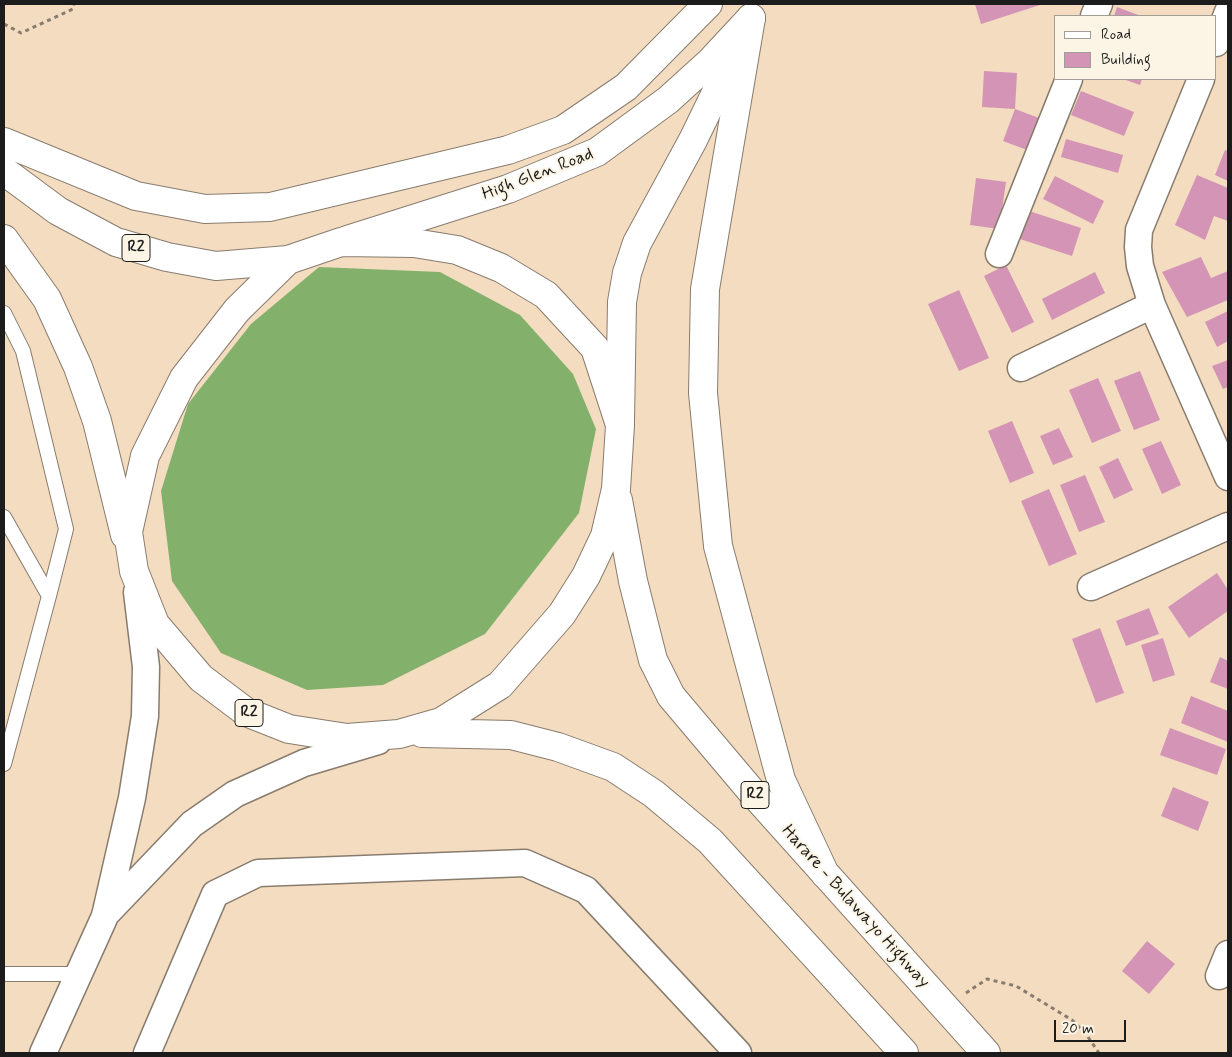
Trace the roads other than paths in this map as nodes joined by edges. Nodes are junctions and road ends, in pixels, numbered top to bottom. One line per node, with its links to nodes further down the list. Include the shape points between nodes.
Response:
1 (708, 4): 7 (main road, via 626,87 563,130 508,150 270,207 205,209 136,196)
2 (755, 11): 10 (main road, High Glen Road, via 711,61 668,100 597,152 508,189); 16 (main road, via 693,140 634,250 622,302); 26 (main road, via 705,289 703,393 720,556 781,780)
3 (1228, 12): 4 (street)
4 (1217, 40)
5 (1069, 80): 11 (street)
6 (1201, 80): 13 (street, via 1139,230 1140,266)
7 (4, 142)
8 (4, 170): 12 (main road, Harare - Bulawayo Highway / R2, via 58,211 116,242 166,258 216,266)
9 (4, 238): 21 (main road, Harare - Bulawayo Highway / R2, via 47,299 78,367 97,421)
10 (341, 242): 12 (main road, Harare - Bulawayo Highway / R2); 16 (main road, Harare - Bulawayo Highway / R2, via 414,243 457,250 501,268 546,295 595,348)
11 (999, 254)
12 (288, 260): 21 (main road, Harare - Bulawayo Highway / R2, via 237,310 184,378 144,456 128,532)
13 (1152, 305): 15 (street); 17 (street)
14 (4, 312): 23 (lane, via 23,351 66,529)
15 (1021, 368)
16 (620, 425): 18 (main road, Harare - Bulawayo Highway / R2)
17 (1228, 477)
18 (616, 489): 24 (main road, Harare - Bulawayo Highway / R2, via 605,536 586,576 562,614 500,686 441,722); 26 (main road, Harare - Bulawayo Highway / R2, via 627,553 653,660 671,696)
19 (4, 517): 23 (lane)
20 (1228, 526): 22 (street)
21 (134, 574): 24 (main road, Harare - Bulawayo Highway / R2, via 160,631 201,678 246,712 290,729 347,738); 27 (street, via 146,667 145,716 132,798)
22 (1091, 587)
23 (49, 596): 25 (lane)
24 (399, 734): 27 (street, via 304,763 235,794 192,824); 33 (main road, Harare - Bulawayo Highway / R2, via 511,735 558,747 613,767 654,794 710,841)
25 (4, 764)
26 (825, 874): 34 (main road, Harare - Bulawayo Highway / R2)
27 (105, 916): 29 (street)
28 (4, 974): 29 (lane)
29 (79, 974): 30 (street)
30 (43, 1053)
31 (147, 1053): 32 (street, via 215,894 258,873 525,863 586,890)
32 (738, 1053)
33 (904, 1053)
34 (986, 1053)

